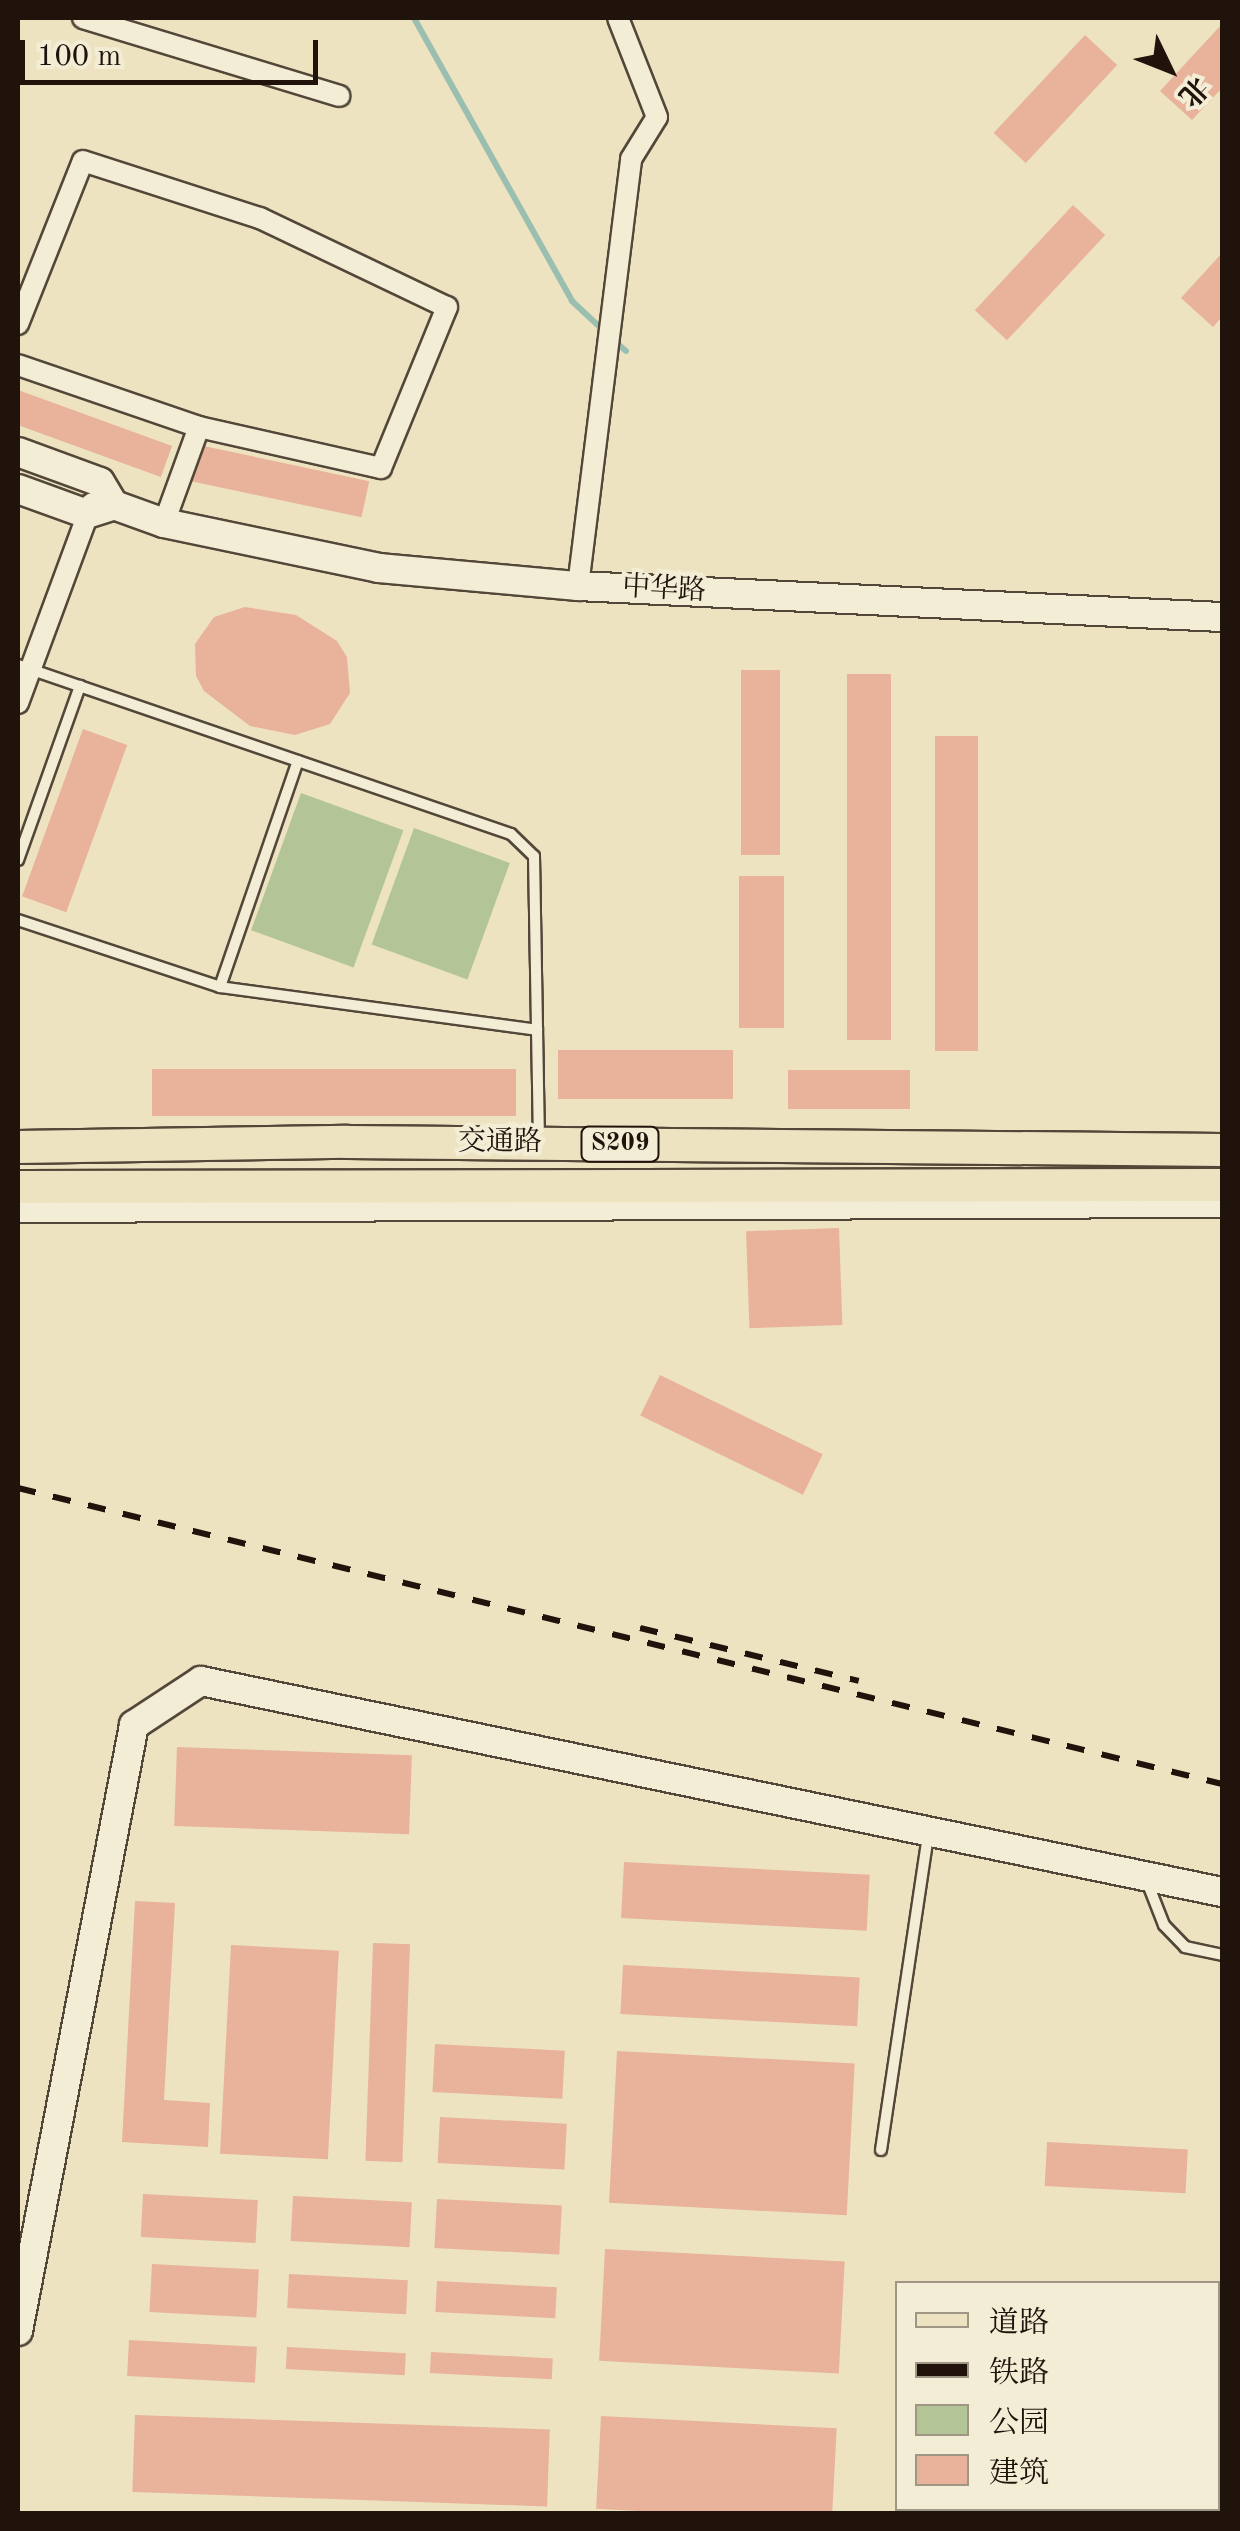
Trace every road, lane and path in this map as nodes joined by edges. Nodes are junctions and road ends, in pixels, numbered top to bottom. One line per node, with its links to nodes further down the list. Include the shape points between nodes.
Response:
1 (83, 18): 3 (street)
2 (618, 18): 11 (street, via 656,117 631,159)
3 (339, 96)
4 (18, 324): 6 (street, via 82,162 260,218 446,307 381,468)
5 (18, 365): 6 (street)
6 (198, 427): 10 (street)
7 (18, 452): 9 (street, 中华路)
8 (18, 489): 9 (street, 中华路)
9 (100, 500): 10 (street, 中华路); 13 (street)
10 (164, 523): 11 (street, 中华路, via 378,568)
11 (578, 586): 12 (street, 中华路)
12 (1222, 617)
13 (24, 667): 14 (lane); 15 (street)
14 (80, 686): 16 (lane); 17 (lane)
15 (18, 703)
16 (298, 761): 19 (lane); 20 (lane, via 512,834 534,856)
17 (18, 860)
18 (18, 920): 19 (lane)
19 (220, 987): 20 (lane)
20 (537, 1030): 21 (lane)
21 (539, 1144): 22 (main road, 交通路 / S209); 23 (main road, 交通路 / S209)
22 (18, 1147)
23 (1222, 1150)
24 (1222, 1185): 25 (main road, 交通路 / S209)
25 (18, 1187)
26 (1222, 1207): 27 (street)
27 (18, 1212)
28 (928, 1835): 29 (street); 32 (lane); 33 (street, via 200,1681 134,1725)
29 (1146, 1878): 30 (street); 31 (lane, via 1164,1925 1186,1947)
30 (1222, 1892)
31 (1222, 1955)
32 (881, 2150)
33 (18, 2331)

